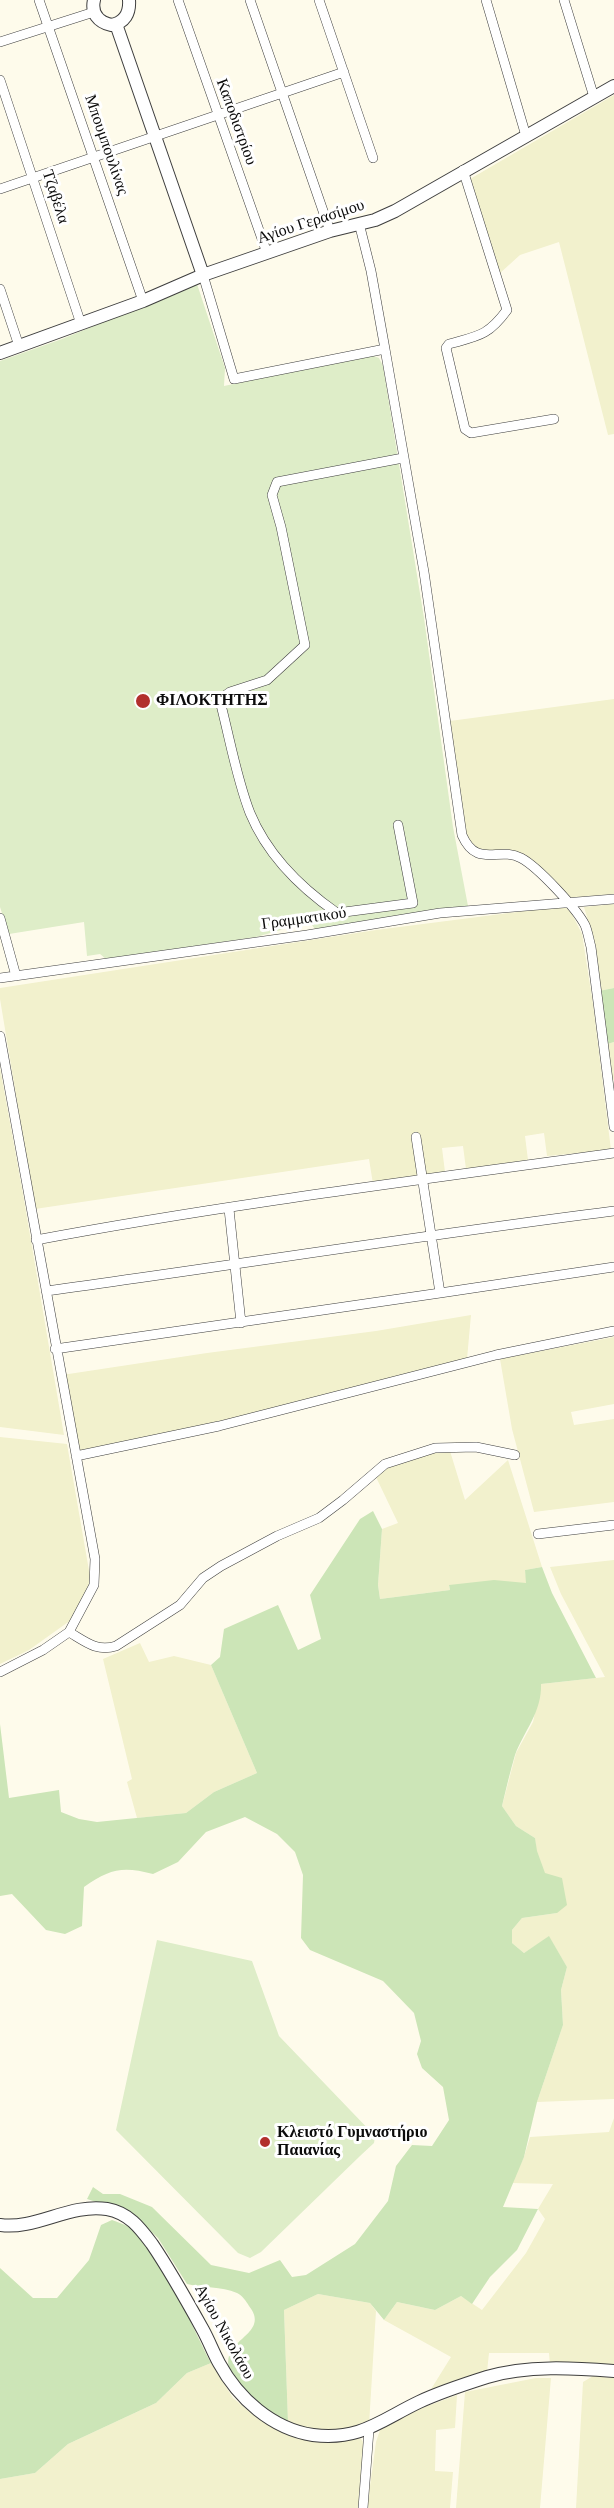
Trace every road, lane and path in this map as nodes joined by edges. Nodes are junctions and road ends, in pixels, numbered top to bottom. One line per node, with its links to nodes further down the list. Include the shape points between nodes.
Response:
1 (39, 0): 10 (street, Μπουμπουλίνας)
2 (129, 0): 9 (street, via 126,17)
3 (178, 0): 17 (street, Καποδιστρίου)
4 (250, 0): 15 (street)
5 (319, 0): 12 (street)
6 (486, 0): 18 (street)
7 (564, 0): 16 (street)
8 (94, 6): 9 (street, via 104,23); 10 (street)
9 (116, 24): 19 (street)
10 (48, 27): 11 (street); 20 (street, Μπουμπουλίνας)
11 (0, 42)
12 (344, 72): 15 (street); 21 (street)
13 (0, 80): 23 (street, Τζαβέλα)
14 (614, 86): 16 (street, Αγίου Γερασίμου)
15 (283, 93): 17 (street); 26 (street)
16 (594, 97): 18 (street, Αγίου Γερασίμου)
17 (218, 115): 19 (street); 27 (street, Καποδιστρίου)
18 (526, 135): 22 (street, Αγίου Γερασίμου)
19 (154, 136): 20 (street); 28 (street)
20 (94, 157): 23 (street); 30 (street, Μπουμπουλίνας)
21 (373, 158)
22 (463, 170): 25 (street, Αγίου Γερασίμου, via 395,211); 35 (street, via 507,310 495,327 446,348 465,429 471,434)
23 (33, 178): 24 (street); 31 (street, Τζαβέλα)
24 (0, 189)
25 (359, 223): 26 (street, Αγίου Γερασίμου); 33 (street)
26 (330, 231): 27 (street, Αγίου Γερασίμου)
27 (267, 253): 28 (street, Αγίου Γερασίμου)
28 (203, 275): 30 (street, Αγίου Γερασίμου); 33 (street, via 234,379)
29 (0, 289): 32 (street)
30 (143, 301): 31 (street, Αγίου Γερασίμου)
31 (81, 324): 32 (street, Αγίου Γερασίμου)
32 (19, 346): 34 (street, Αγίου Γερασίμου)
33 (385, 348): 36 (street)
34 (0, 353)
35 (554, 418)
36 (403, 458): 37 (street, via 278,482 272,495 305,645 267,680 230,692 221,705 250,812 261,836 308,893 337,913 413,903); 39 (street, via 424,572 462,835 470,848 481,855 521,858)
37 (398, 825)
38 (614, 899): 39 (street, Γραμματικού)
39 (568, 902): 42 (street, Γραμματικού, via 440,913); 45 (street, via 589,937)
40 (0, 918): 41 (street)
41 (2, 933): 42 (street)
42 (16, 976): 43 (street, Γραμματικού)
43 (0, 978)
44 (0, 1036): 52 (street)
45 (614, 1127)
46 (416, 1137): 48 (street)
47 (614, 1153): 48 (street)
48 (423, 1179): 49 (street); 51 (street)
49 (229, 1209): 52 (street); 53 (street)
50 (614, 1211): 51 (street)
51 (430, 1234): 53 (street); 56 (street)
52 (36, 1240): 55 (street)
53 (235, 1265): 55 (street); 57 (street)
54 (614, 1267): 56 (street)
55 (46, 1291): 59 (street)
56 (440, 1293): 57 (street)
57 (241, 1323): 59 (street)
58 (614, 1331): 61 (street, via 496,1355 219,1426)
59 (55, 1349): 61 (street)
60 (515, 1455): 64 (street, via 476,1447 435,1448 385,1464 319,1518 222,1566 203,1578 180,1605 116,1646 97,1648)
61 (76, 1456): 64 (street, via 95,1559 94,1585)
62 (614, 1525): 63 (street)
63 (538, 1534)
64 (69, 1632): 65 (street)
65 (0, 1672)
66 (0, 2225): 68 (street, Αγίου Νικολάου, via 28,2224 85,2209 107,2209 132,2219 162,2259 219,2364 246,2400 265,2416 313,2435)
67 (614, 2371): 68 (street, Αγίου Νικολάου, via 534,2370 490,2376 420,2402)
68 (369, 2430): 69 (street)
69 (363, 2508)

